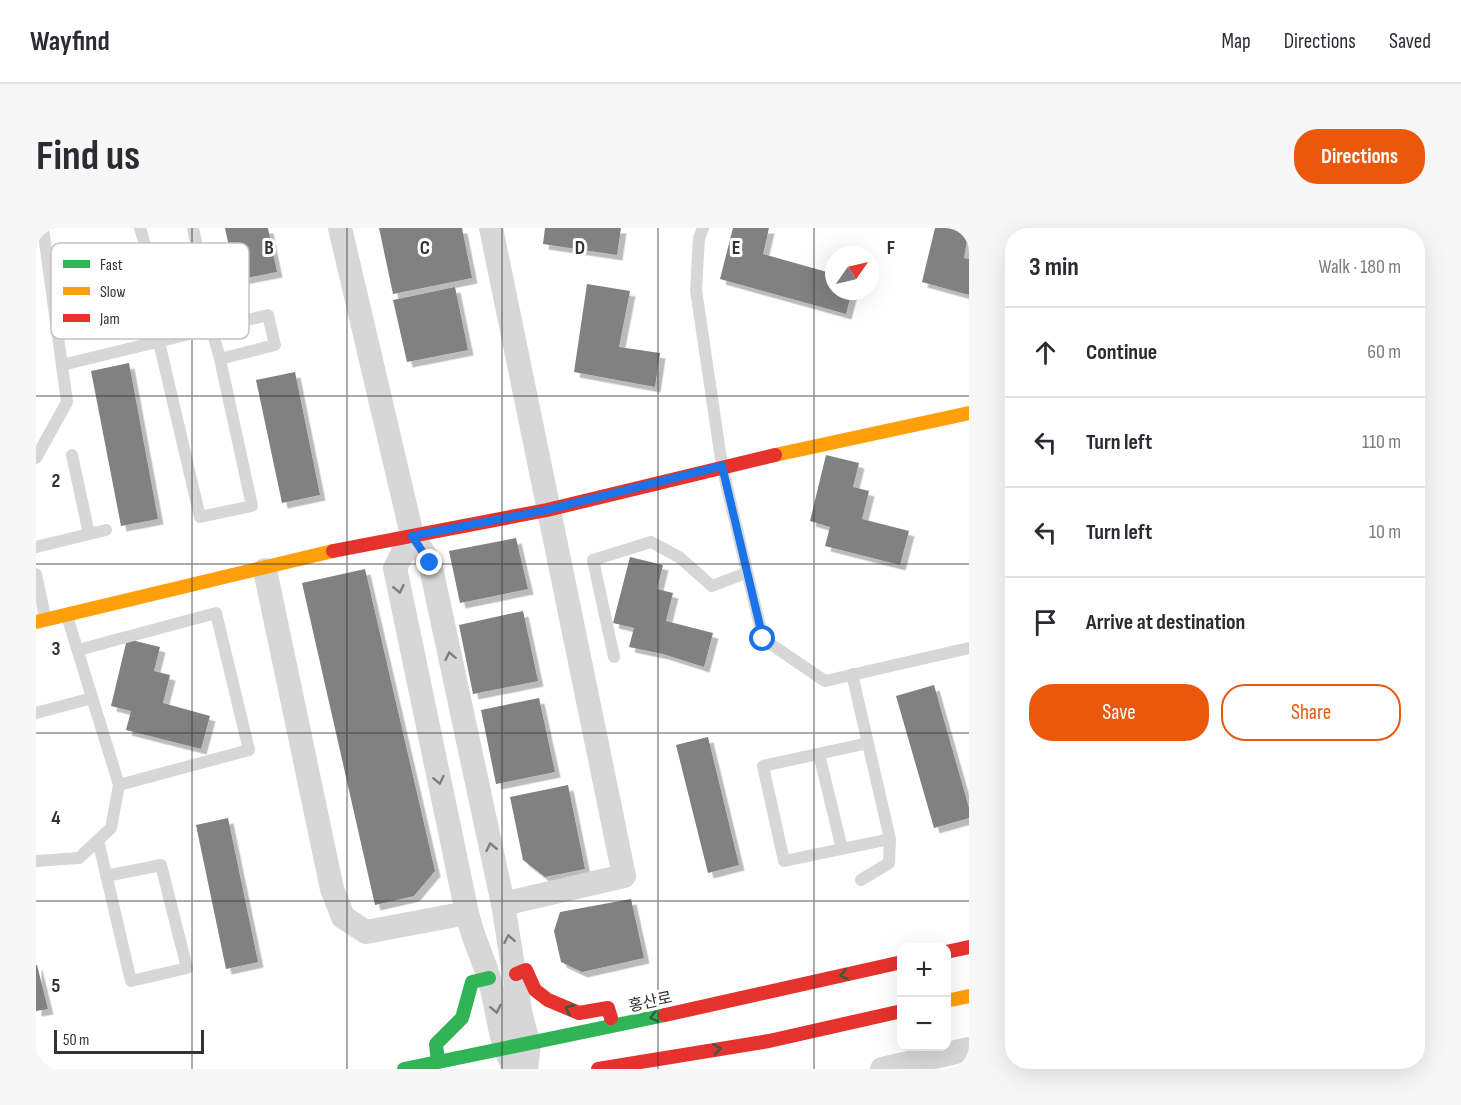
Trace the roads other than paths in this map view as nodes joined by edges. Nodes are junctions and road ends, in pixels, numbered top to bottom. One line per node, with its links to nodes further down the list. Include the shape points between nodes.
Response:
1 (43, 228): 9 (lane)
2 (140, 228): 7 (lane)
3 (193, 228): 8 (lane)
4 (340, 228): 24 (street)
5 (491, 228): 21 (street)
6 (703, 228): 20 (lane, via 696,290)
7 (145, 243)
8 (196, 243)
9 (51, 286)
10 (249, 320): 15 (lane, via 268,315 275,345)
11 (58, 339): 16 (lane)
12 (171, 339): 14 (lane)
13 (214, 339): 15 (lane)
14 (159, 342): 15 (lane, via 200,516 252,506); 16 (lane)
15 (220, 359)
16 (62, 365): 19 (lane, via 67,402)
17 (969, 413): 20 (street)
18 (72, 455): 23 (lane)
19 (36, 458)
20 (722, 466): 21 (street); 27 (lane)
21 (547, 510): 24 (street); 46 (street, via 624,876)
22 (106, 530): 23 (lane)
23 (89, 534): 25 (lane)
24 (412, 536): 26 (street, via 364,544); 46 (street, one-way to 24, via 430,563); 47 (street, one-way to 47, via 395,568)
25 (36, 547)
26 (265, 570): 29 (street); 47 (street, via 332,889 343,917 366,932)
27 (746, 573): 33 (lane, via 712,586 679,557 651,542 593,560); 34 (lane, via 763,639 825,681)
28 (36, 574): 30 (lane)
29 (67, 615): 30 (street); 32 (lane)
30 (41, 621)
31 (969, 648): 34 (lane)
32 (78, 650): 35 (lane); 39 (lane, via 216,614 249,750)
33 (614, 657)
34 (852, 674): 37 (lane)
35 (92, 698): 36 (lane); 39 (lane)
36 (36, 713)
37 (868, 743): 38 (lane); 40 (lane)
38 (819, 754): 42 (lane); 42 (lane, via 764,766 784,861)
39 (119, 785): 41 (lane, via 111,828)
40 (890, 839): 42 (lane); 45 (lane, via 889,863)
41 (98, 840): 43 (lane, via 79,858); 44 (lane)
42 (843, 849)
43 (36, 861)
44 (106, 876): 44 (lane, via 131,981 187,968 161,865)
45 (861, 880)
46 (503, 904): 51 (street, one-way to 46)
47 (467, 913): 52 (street)
48 (969, 947): 49 (street)
49 (951, 951)
50 (897, 963): 56 (street, 홍산로, one-way to 56)
51 (516, 974): 56 (street, one-way to 51, via 608,1008 579,1013 535,990 526,970); 57 (street)
52 (489, 978): 59 (street, one-way to 59); 60 (street, via 472,982 469,1008 455,1030 436,1044)
53 (969, 996): 54 (street)
54 (951, 1000)
55 (897, 1012): 61 (street, one-way to 55, via 769,1041)
56 (613, 1026): 57 (street, 홍산로)
57 (529, 1045): 59 (street, 홍산로); 63 (street)
58 (969, 1049): 65 (street)
59 (510, 1060): 60 (street, 홍산로)
60 (438, 1062): 62 (street, 홍산로)
61 (627, 1066): 64 (street)
62 (404, 1069)
63 (526, 1069)
64 (598, 1069)
65 (882, 1069)

